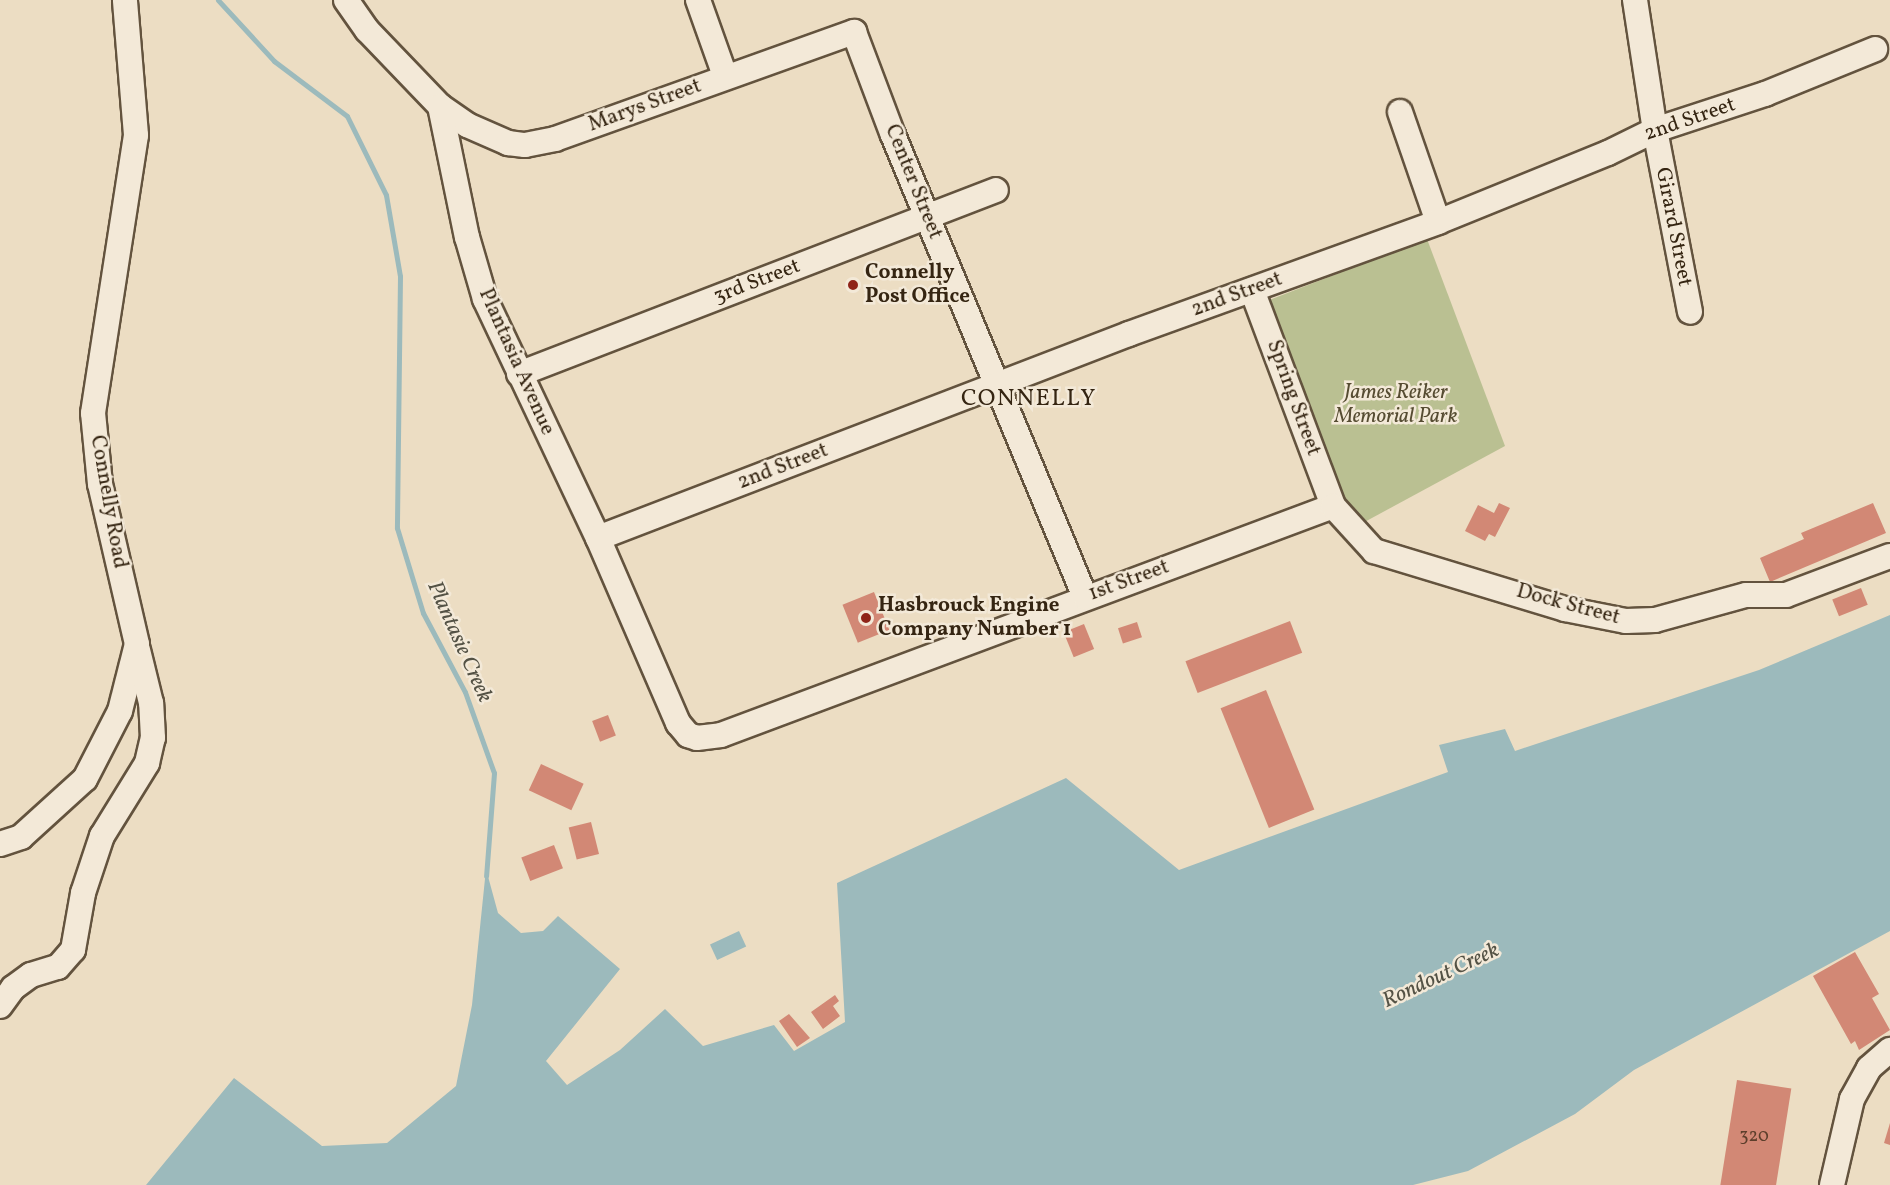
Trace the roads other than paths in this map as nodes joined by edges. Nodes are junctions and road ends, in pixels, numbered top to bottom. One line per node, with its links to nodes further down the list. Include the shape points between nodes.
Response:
1 (125, 0): 22 (street, Connelly Road, via 136,135 93,413 100,484)
2 (346, 0): 8 (street, via 367,30)
3 (698, 0): 7 (street)
4 (1635, 0): 10 (street, Girard Street)
5 (854, 32): 7 (street, Marys Street); 12 (street, Center Street)
6 (1875, 50): 10 (street, 2nd Street, via 1765,94)
7 (725, 76): 8 (street, Marys Street, via 555,139 525,145 508,143 467,125)
8 (440, 106): 16 (street, Plantasia Avenue, via 467,237 485,299)
9 (1400, 111): 13 (street)
10 (1654, 130): 13 (street, 2nd Street, via 1608,153); 15 (street, Girard Street)
11 (996, 190): 12 (street, 3rd Street)
12 (926, 217): 16 (street, 3rd Street); 17 (street, Center Street)
13 (1438, 222): 14 (street, 2nd Street)
14 (1252, 290): 17 (street, 2nd Street); 18 (street, Spring Street)
15 (1690, 312)
16 (519, 374): 19 (street, Plantasia Avenue)
17 (997, 386): 19 (street, 2nd Street); 21 (street, Center Street)
18 (1333, 506): 20 (street, Dock Street, via 1374,551 1400,562 1474,579 1565,609 1626,621 1655,620 1746,595 1786,595); 21 (street, 1st Street)
19 (598, 538): 23 (street, Plantasia Avenue, via 678,723)
20 (1890, 556)
21 (1085, 597): 23 (street, 1st Street, via 721,735)
22 (137, 644): 24 (street, Connelly Road, via 120,711 85,779 21,837); 25 (street, via 151,703 153,738 147,764 102,836 83,893 73,950 58,967 31,975 13,988)
23 (688, 735)
24 (0, 844)
25 (0, 1006)
26 (1890, 1050): 27 (street, via 1869,1068 1852,1099)
27 (1832, 1185)

